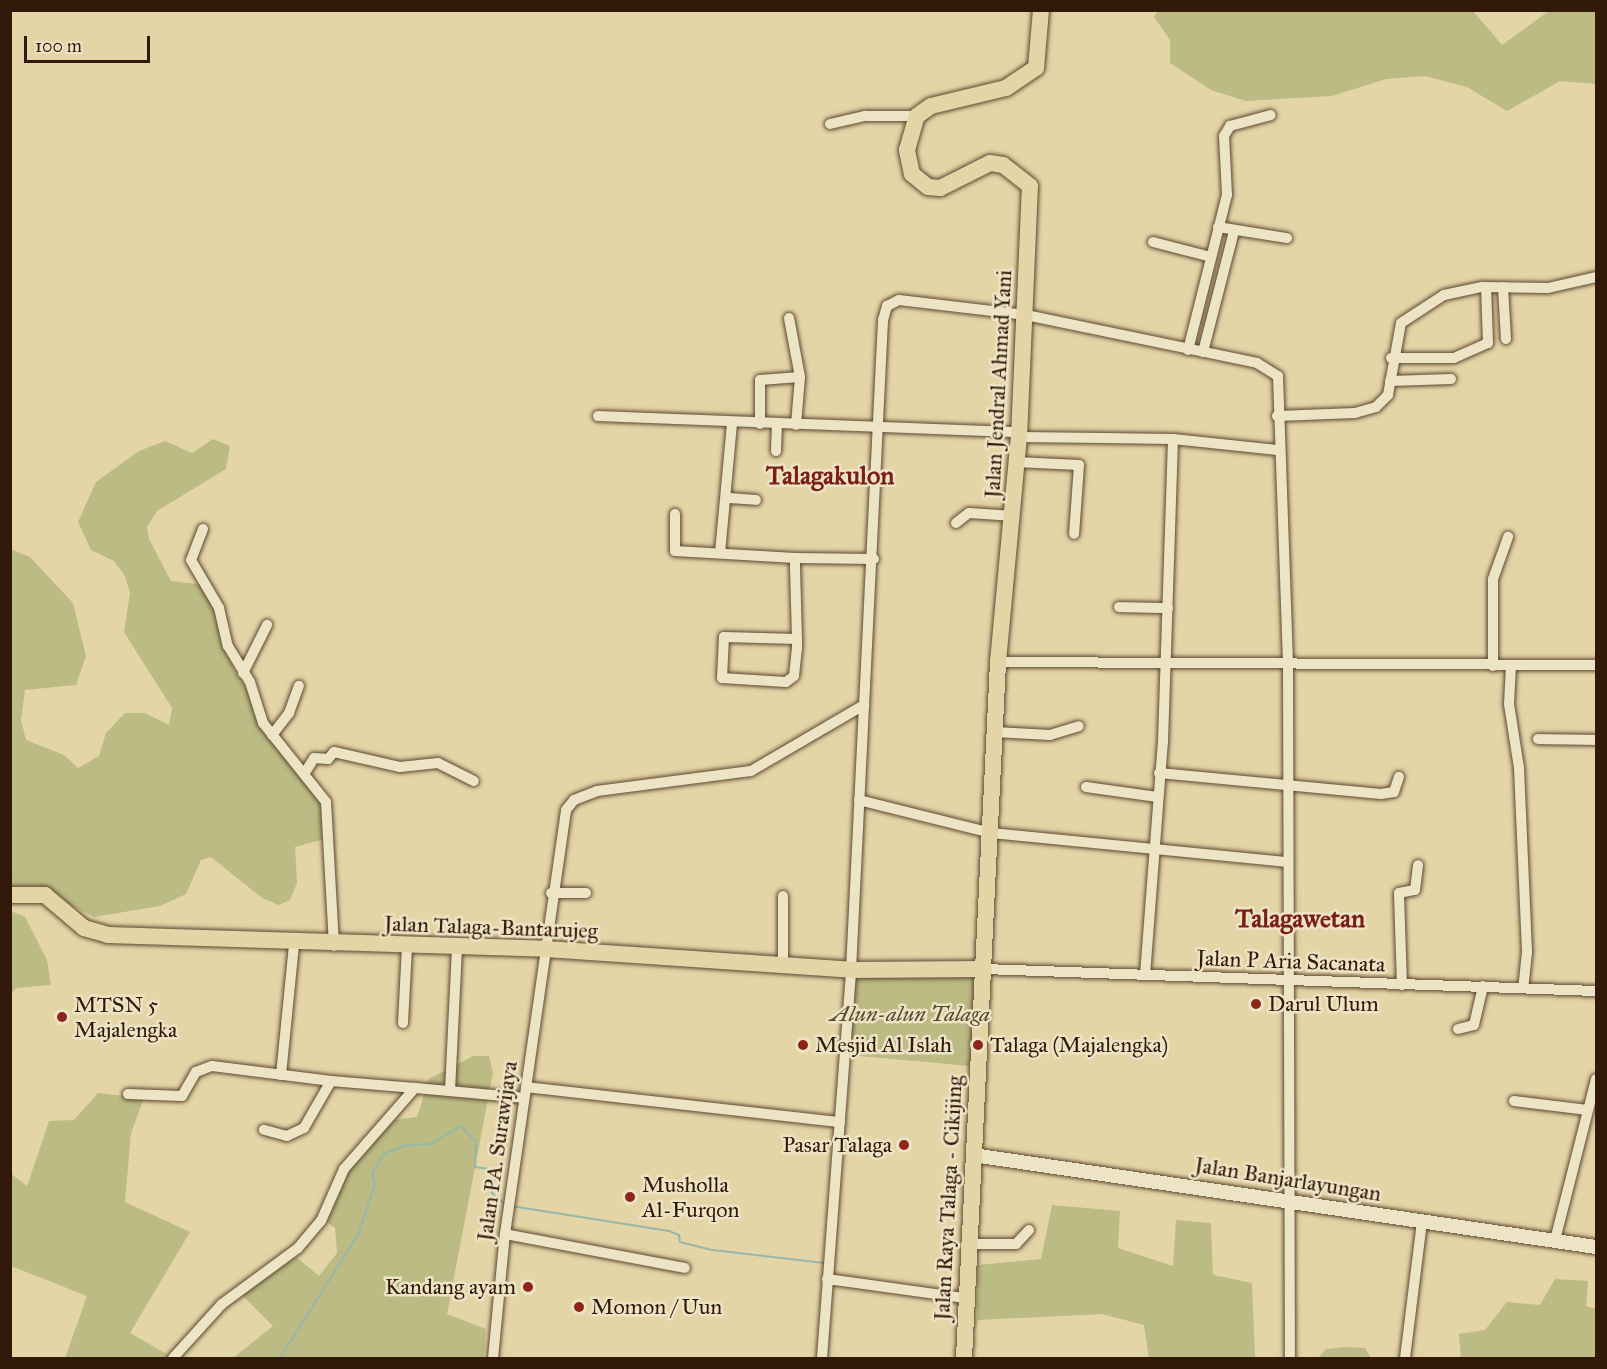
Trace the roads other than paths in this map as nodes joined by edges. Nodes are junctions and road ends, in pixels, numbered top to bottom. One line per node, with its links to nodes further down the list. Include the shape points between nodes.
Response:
1 (1041, 10): 3 (main road, via 1036,68 1019,81 954,97)
2 (1270, 115): 5 (street, via 1230,126 1224,136 1227,195)
3 (917, 116): 4 (street, via 866,116); 13 (main road, Jalan Jendral Ahmad Yani, via 907,150 909,165 920,182 940,188 990,163 1003,165 1030,186)
4 (830, 124)
5 (1218, 227): 6 (street); 9 (street)
6 (1234, 231): 7 (street); 17 (street)
7 (1287, 238)
8 (1153, 242): 9 (street)
9 (1211, 257): 16 (street)
10 (1596, 277): 12 (street, via 1548,288)
11 (1486, 287): 12 (street); 18 (street, via 1454,292 1406,316); 18 (street, via 1488,344 1454,358)
12 (1503, 287): 15 (street)
13 (1026, 315): 16 (street); 28 (street, via 891,303 883,320); 29 (main road, Jalan Jendral Ahmad Yani)
14 (789, 318): 19 (street)
15 (1506, 339)
16 (1188, 350): 17 (street)
17 (1203, 352): 23 (street, via 1275,370)
18 (1391, 358): 21 (street)
19 (801, 377): 25 (street, via 760,380); 27 (street)
20 (1451, 379): 21 (street)
21 (1390, 381): 23 (street, via 1388,397 1364,412)
22 (598, 416): 24 (street)
23 (1277, 416): 31 (street)
24 (732, 423): 25 (street); 34 (street)
25 (760, 424): 26 (street)
26 (777, 425): 27 (street); 32 (street)
27 (796, 425): 28 (street)
28 (878, 428): 29 (street); 44 (street)
29 (1019, 434): 30 (street); 33 (main road, Jalan Jendral Ahmad Yani)
30 (1173, 439): 31 (street); 46 (street)
31 (1277, 450): 51 (street)
32 (776, 451)
33 (1016, 462): 37 (main road, Jalan Jendral Ahmad Yani); 40 (street, via 1079,465)
34 (729, 498): 35 (street); 42 (street)
35 (756, 500)
36 (675, 514): 42 (street, via 673,549)
37 (1014, 516): 38 (street, via 969,513); 50 (main road, Jalan Jendral Ahmad Yani)
38 (956, 523)
39 (203, 529): 55 (street, via 191,560 219,608 228,646)
40 (1074, 534)
41 (1508, 537): 53 (street, via 1493,579)
42 (720, 553): 43 (street)
43 (795, 558): 44 (street); 48 (street)
44 (874, 559): 57 (street)
45 (1119, 607): 46 (street)
46 (1168, 608): 49 (street)
47 (267, 625): 55 (street)
48 (797, 639): 48 (street, via 791,681 722,678 724,637)
49 (1165, 661): 50 (street); 51 (street); 64 (street)
50 (998, 662): 59 (main road, Jalan Jendral Ahmad Yani)
51 (1288, 662): 53 (street); 67 (street)
52 (1596, 665): 54 (street)
53 (1493, 666): 54 (street)
54 (1511, 666): 91 (street, via 1509,705 1519,768 1527,952)
55 (243, 673): 60 (street)
56 (298, 686): 60 (street, via 289,713)
57 (864, 705): 70 (street); 75 (street, Jalan PA. Surawijaya, via 751,771 618,788 574,800 560,825)
58 (1079, 726): 59 (street, via 1050,735)
59 (995, 732): 71 (main road, Jalan Jendral Ahmad Yani)
60 (272, 735): 63 (street)
61 (1538, 739): 62 (street)
62 (1596, 740)
63 (306, 771): 66 (street, via 314,758 328,759 333,753 400,767 438,763); 80 (street, via 326,802 331,820)
64 (1159, 773): 67 (street); 69 (street)
65 (1399, 777): 67 (street, via 1388,794)
66 (474, 781)
67 (1289, 782): 73 (street)
68 (1086, 787): 69 (street)
69 (1157, 797): 72 (street)
70 (858, 800): 71 (street); 86 (street)
71 (990, 833): 72 (street); 85 (main road, Jalan Jendral Ahmad Yani)
72 (1153, 848): 73 (street); 87 (street)
73 (1286, 862): 88 (street)
74 (1418, 865): 89 (street, via 1415,890 1399,893)
75 (551, 893): 76 (street); 83 (street, Jalan PA. Surawijaya)
76 (586, 893)
77 (10, 895): 79 (main road, Jalan Talaga-Bantarujeg, via 45,895 84,928 108,935)
78 (783, 896): 84 (street)
79 (294, 945): 80 (main road, Jalan Talaga-Bantarujeg); 95 (street)
80 (334, 946): 81 (main road, Jalan Talaga-Bantarujeg)
81 (407, 946): 82 (main road, Jalan Talaga-Bantarujeg); 93 (street)
82 (457, 946): 83 (main road, Jalan Talaga-Bantarujeg); 99 (street)
83 (546, 949): 84 (main road, Jalan Talaga-Bantarujeg); 100 (street, Jalan PA. Surawijaya)
84 (783, 966): 86 (main road, Jalan Talaga-Bantarujeg)
85 (984, 969): 86 (main road, Jalan Talaga-Bantarujeg); 87 (street, Jalan P Aria Sacanata); 107 (main road, Jalan Raya Talaga - Cikijing)
86 (851, 970): 105 (street)
87 (1145, 975): 88 (street, Jalan P Aria Sacanata)
88 (1288, 980): 89 (street, Jalan P Aria Sacanata); 108 (street)
89 (1402, 985): 90 (street, Jalan P Aria Sacanata)
90 (1482, 986): 91 (street, Jalan P Aria Sacanata); 94 (street, via 1474,1025)
91 (1523, 988): 92 (street, Jalan P Aria Sacanata)
92 (1596, 991)
93 (403, 1023)
94 (1458, 1029)
95 (281, 1075): 97 (street); 101 (street, via 202,1066 182,1096)
96 (1596, 1079): 102 (street)
97 (331, 1082): 98 (street); 106 (street, via 304,1128 287,1136)
98 (415, 1088): 99 (street); 118 (street, via 344,1169 321,1221 298,1248 222,1304)
99 (450, 1091): 100 (street)
100 (525, 1093): 105 (street); 111 (street, Jalan PA. Surawijaya)
101 (128, 1094)
102 (1595, 1095): 104 (street)
103 (1514, 1101): 104 (street)
104 (1587, 1110): 112 (street)
105 (840, 1122): 116 (street)
106 (264, 1130)
107 (973, 1155): 108 (street, Jalan Banjarlayungan); 113 (main road, Jalan Raya Talaga - Cikijing)
108 (1289, 1200): 109 (street, Jalan Banjarlayungan); 122 (street)
109 (1422, 1222): 112 (street, Jalan Banjarlayungan); 123 (street)
110 (1029, 1230): 113 (street, via 1016,1244)
111 (505, 1234): 115 (street); 119 (street, Jalan PA. Surawijaya)
112 (1556, 1240): 114 (street, Jalan Banjarlayungan)
113 (966, 1244): 117 (main road, Jalan Raya Talaga - Cikijing)
114 (1596, 1247)
115 (685, 1268)
116 (826, 1279): 117 (street); 120 (street)
117 (964, 1299): 121 (main road, Jalan Raya Talaga - Cikijing)
118 (172, 1359)
119 (494, 1359)
120 (822, 1359)
121 (964, 1359)
122 (1290, 1359)
123 (1405, 1359)

